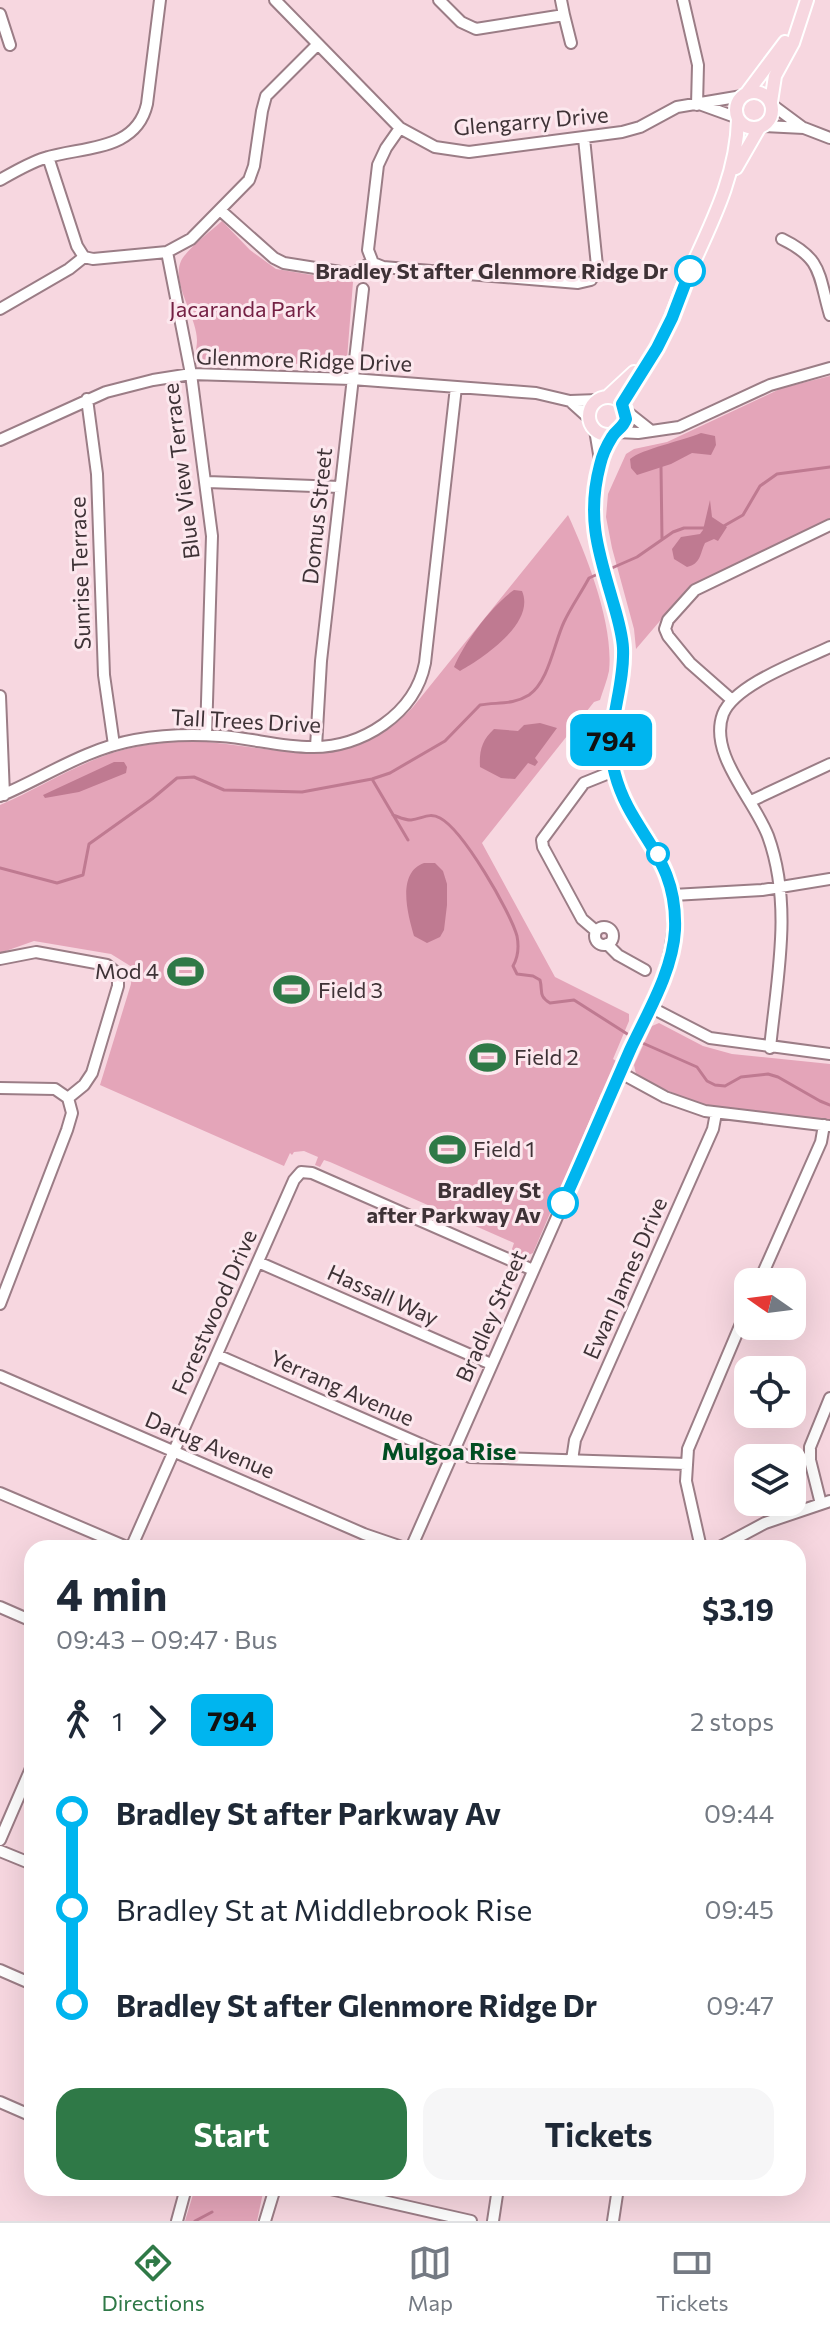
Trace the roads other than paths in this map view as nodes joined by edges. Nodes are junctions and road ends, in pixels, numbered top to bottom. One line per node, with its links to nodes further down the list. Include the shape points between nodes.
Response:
1 (160, 0): 22 (street, via 140,124 116,142)
2 (275, 0): 11 (street, Glengarry Drive)
3 (439, 0): 8 (street, via 476,29)
4 (561, 0): 8 (street)
5 (683, 0): 15 (street, via 698,65)
6 (807, 0): 9 (main road)
7 (0, 14): 12 (street)
8 (564, 15): 10 (street)
9 (801, 18): 13 (main road); 14 (main road, via 775,76)
10 (571, 43)
11 (318, 44): 18 (street, Glengarry Drive); 25 (street, via 266,96 253,170)
12 (10, 45)
13 (744, 95): 14 (main road, via 758,92); 15 (street, Glengarry Drive); 16 (main road, via 736,106)
14 (771, 103): 17 (main road, via 771,116); 19 (street)
15 (698, 105): 16 (street); 20 (street, Glengarry Drive, via 669,110 631,131)
16 (738, 119): 17 (main road, via 745,126); 24 (main road)
17 (762, 127): 19 (street); 24 (main road)
18 (400, 128): 20 (street, Glengarry Drive, via 452,151); 29 (street, via 378,165 368,250)
19 (804, 128): 21 (street)
20 (584, 138): 29 (street, via 597,256 597,271 589,281 383,267)
21 (830, 138)
22 (48, 157): 23 (street); 28 (street)
23 (0, 180)
24 (727, 184): 31 (main road)
25 (220, 210): 27 (street, via 188,241); 29 (street, via 284,263 353,274)
26 (782, 239): 33 (street, via 812,258)
27 (167, 252): 28 (street); 35 (street, Blue View Terrace)
28 (84, 257): 32 (street)
29 (372, 262)
30 (363, 289): 36 (street, Domus Street)
31 (677, 299): 39 (main road, via 633,373); 41 (main road)
32 (0, 309)
33 (830, 315)
34 (830, 368): 43 (street, via 770,385 679,427)
35 (191, 374): 36 (street, Glenmore Ridge Drive); 38 (street, Glenmore Ridge Drive); 47 (street, Blue View Terrace)
36 (352, 379): 37 (street, Glenmore Ridge Drive); 48 (street, Domus Street)
37 (456, 387): 40 (street, Glenmore Ridge Drive, via 546,394); 55 (street, Tall Trees Drive, via 423,677 409,702 385,723 357,739)
38 (87, 399): 45 (street, Glenmore Ridge Drive); 54 (street, Sunrise Terrace, via 97,474 104,675)
39 (602, 399): 40 (street, Glenmore Ridge Drive); 41 (main road); 42 (main road, via 591,408)
40 (570, 401): 42 (street)
41 (624, 407): 43 (street); 44 (main road, via 624,424)
42 (592, 424): 44 (main road, via 604,434); 46 (street, Bradley Street)
43 (650, 430): 44 (street)
44 (615, 433): 46 (street, Bradley Street)
45 (0, 440)
46 (600, 462): 57 (street, Bradley Street, via 593,516 623,649 611,733)
47 (207, 482): 48 (street); 53 (street, Blue View Terrace, via 213,583)
48 (340, 487): 55 (street, Domus Street)
49 (830, 525): 52 (street, via 695,590 666,623 668,636 690,663)
50 (830, 647): 52 (street)
51 (0, 696): 58 (street)
52 (732, 700): 59 (street, via 719,738)
53 (206, 735): 54 (street, Tall Trees Drive); 55 (street, Tall Trees Drive)
54 (114, 745): 58 (street, Tall Trees Drive, via 67,762)
55 (316, 747)
56 (830, 764): 59 (street)
57 (614, 771): 62 (street, Bradley Street, via 630,810 663,863); 64 (street, via 584,783 542,840 597,941)
58 (2, 796)
59 (751, 801): 61 (street, via 767,836)
60 (830, 879): 61 (street)
61 (780, 888): 62 (street); 66 (street, via 782,932)
62 (673, 895): 65 (street, Bradley Street, via 672,948)
63 (0, 959): 70 (street, via 41,952 107,965 118,974 92,1073)
64 (645, 970)
65 (650, 1007): 66 (street, via 710,1038); 68 (street, Bradley Street)
66 (770, 1048): 67 (street)
67 (830, 1054)
68 (621, 1073): 71 (street, via 672,1100); 75 (street, Bradley Street)
69 (0, 1088): 70 (street, via 50,1089)
70 (68, 1098): 76 (street, via 71,1118)
71 (716, 1113): 72 (street); 84 (street, Ewan James Drive, via 575,1440)
72 (827, 1126): 74 (street)
73 (258, 1262): 75 (street, Forestwood Drive, via 301,1172); 78 (street, Forestwood Drive); 79 (street, Hassall Way)
74 (765, 1268)
75 (533, 1270): 79 (street, Bradley Street)
76 (0, 1304)
77 (734, 1339): 85 (street, via 694,1429)
78 (217, 1355): 82 (street, Forestwood Drive); 83 (street, Yerrang Avenue)
79 (491, 1364): 83 (street, Bradley Street)
80 (0, 1376): 82 (street, Darug Avenue)
81 (830, 1398): 87 (street, via 810,1447)
82 (175, 1451): 89 (street, Forestwood Drive); 90 (street, Darug Avenue)
83 (452, 1454): 84 (street, Yerrang Avenue); 91 (street, Bradley Street)
84 (572, 1460): 85 (street, Yerrang Avenue)
85 (686, 1464): 92 (street)
86 (0, 1493): 88 (street)
87 (826, 1503): 93 (street)
88 (111, 1540)
89 (134, 1540)
90 (382, 1540)
91 (414, 1540)
92 (699, 1540)
93 (733, 1540)
94 (0, 1607): 95 (street)
95 (24, 1618)
96 (24, 1784): 97 (street)
97 (0, 1840)
98 (0, 1851): 99 (street)
99 (24, 1861)
100 (0, 1970): 101 (street)
101 (24, 1980)
102 (0, 2102): 103 (street)
103 (24, 2112)
104 (184, 2196): 109 (street)
105 (273, 2196): 110 (street)
106 (361, 2196): 111 (street)
107 (497, 2196): 112 (street)
108 (617, 2196): 113 (street)
109 (177, 2221)
110 (265, 2221)
111 (471, 2221)
112 (493, 2221)
113 (613, 2221)

